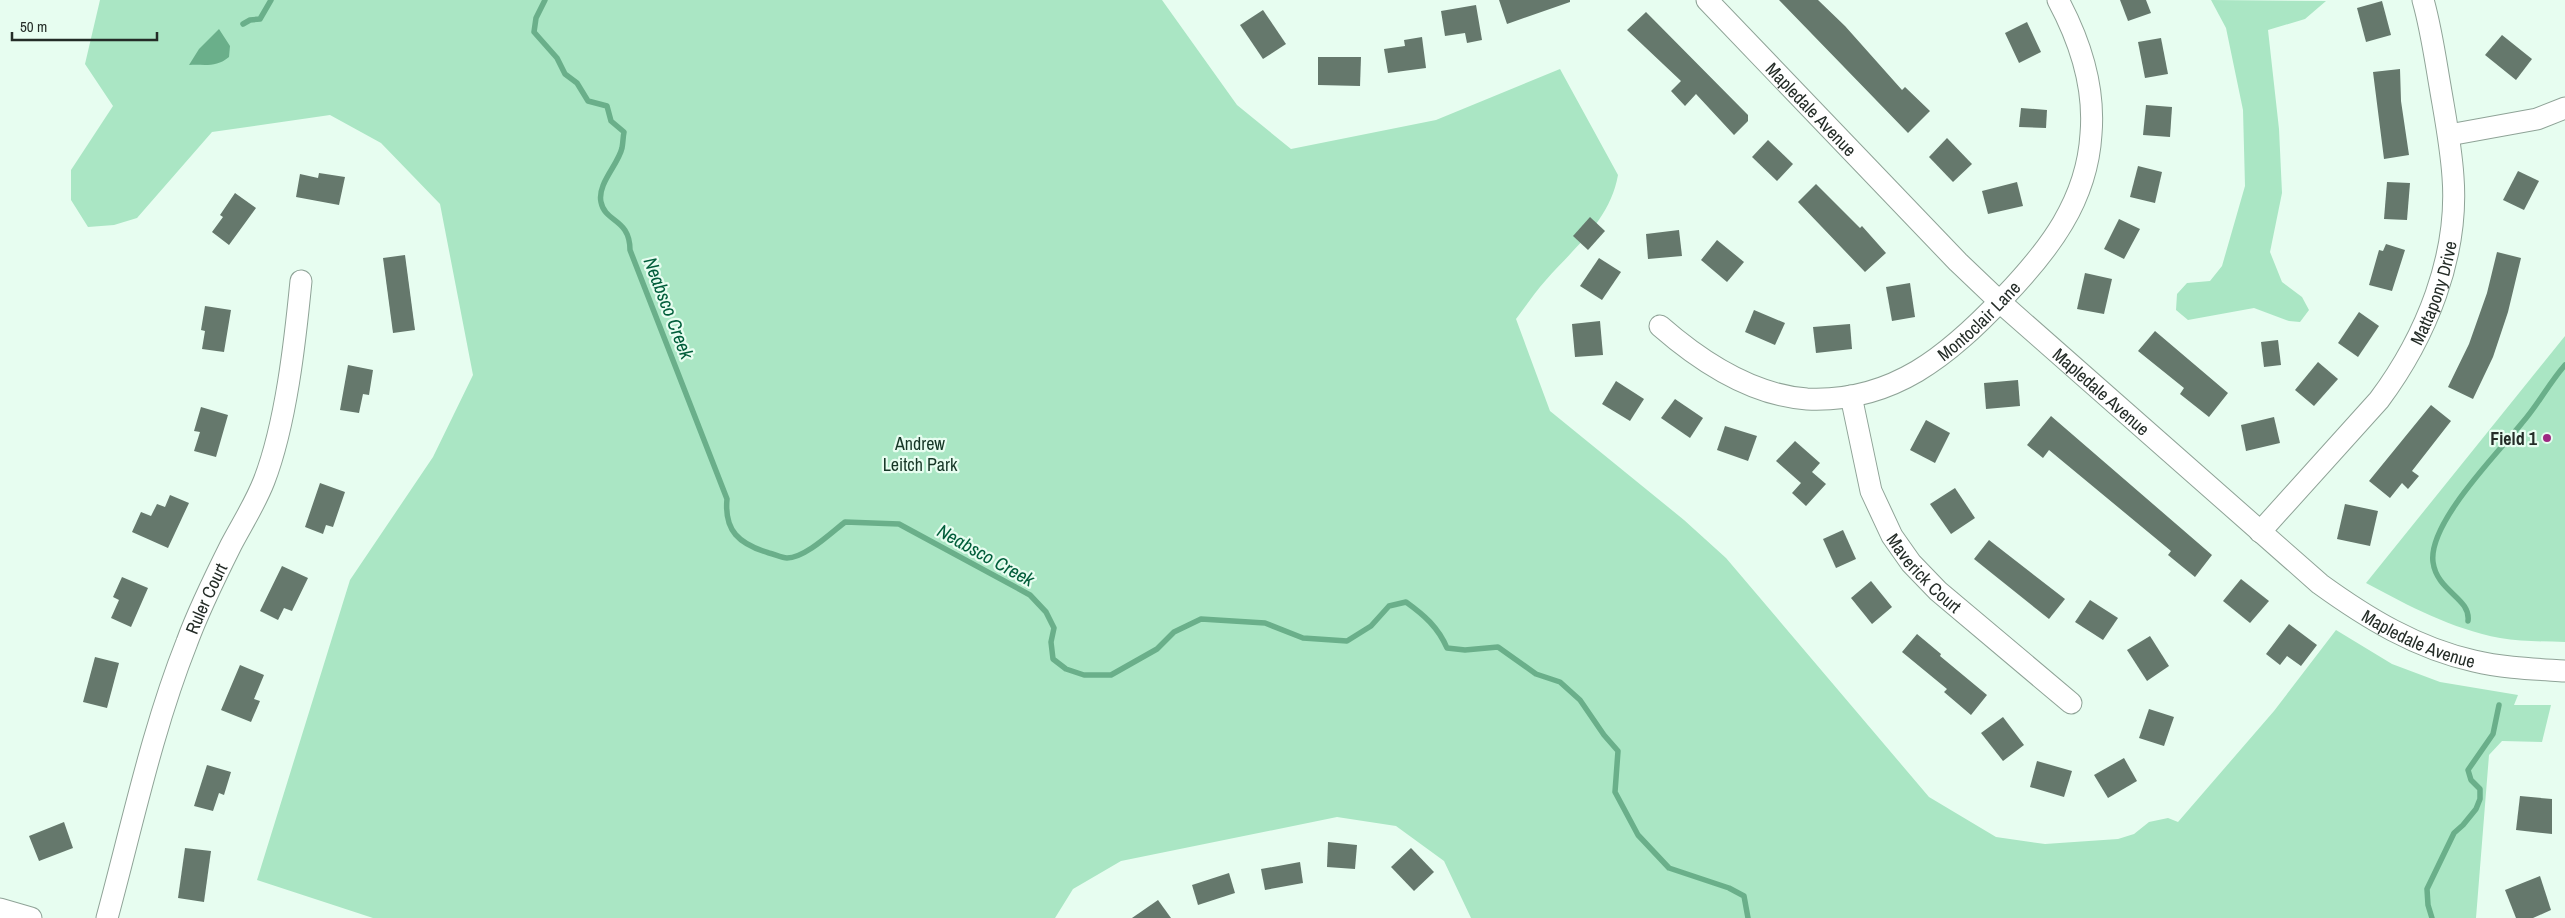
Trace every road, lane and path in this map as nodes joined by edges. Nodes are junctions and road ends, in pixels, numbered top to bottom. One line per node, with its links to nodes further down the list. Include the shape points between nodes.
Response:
1 (1707, 0): 7 (street, Mapledale Avenue)
2 (2058, 0): 7 (street, Montoclair Lane, via 2078,42 2087,75 2092,109 2086,166 2074,203 2059,231 2035,264)
3 (2423, 0): 5 (street, Mattapony Drive)
4 (2565, 108): 5 (street, via 2537,119)
5 (2449, 135): 10 (street, Mattapony Drive, via 2454,178 2453,216 2445,261 2421,330 2394,380 2379,400)
6 (301, 281): 15 (street, Ruler Court, via 296,331 276,442 251,510 186,642 158,730)
7 (2000, 302): 9 (street, Montoclair Lane, via 1967,336 1908,378); 10 (street, Mapledale Avenue)
8 (1660, 326): 9 (street, Montoclair Lane, via 1686,349 1746,383 1806,399)
9 (1851, 396): 12 (street, Maverick Court, via 1871,491 1892,536 1911,563 1938,591)
10 (2260, 532): 11 (street, Mapledale Avenue, via 2320,584 2395,632 2474,661)
11 (2565, 671)
12 (2071, 703)
13 (0, 909): 14 (street)
14 (31, 918)
15 (108, 918)

